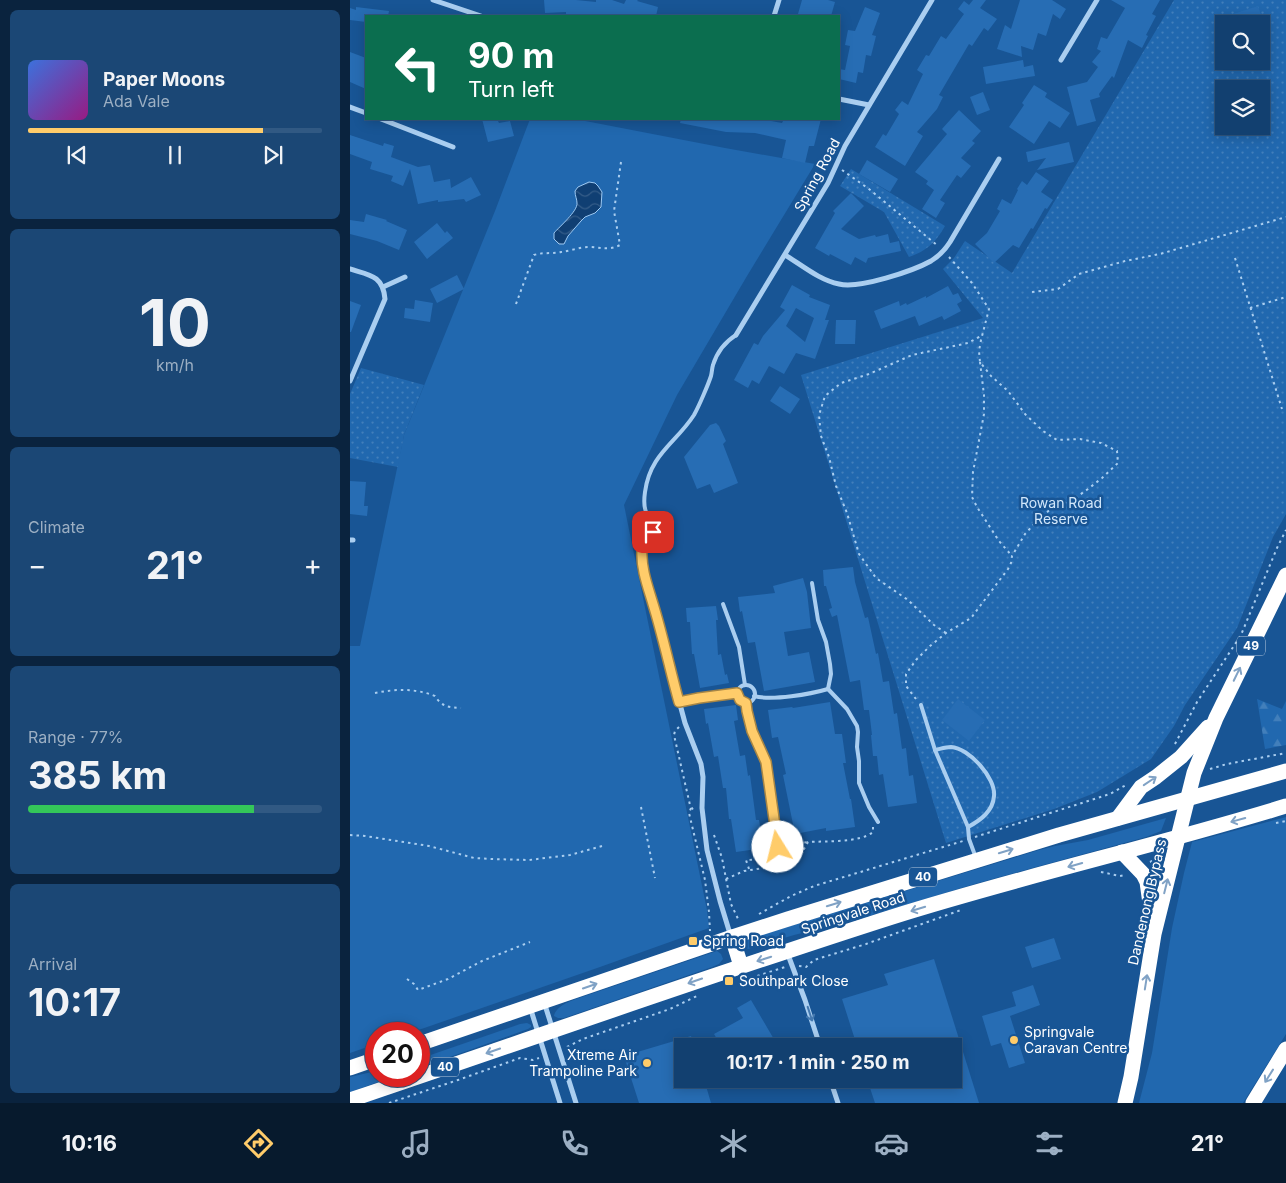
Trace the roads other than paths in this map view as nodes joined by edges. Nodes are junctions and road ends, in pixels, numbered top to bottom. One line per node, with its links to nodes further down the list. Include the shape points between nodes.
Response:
1 (433, 0): 5 (street)
2 (779, 0): 6 (street)
3 (932, 0): 9 (street, Spring Road)
4 (1097, 0): 7 (street)
5 (477, 15)
6 (774, 15)
7 (1061, 60)
8 (840, 99): 9 (street)
9 (869, 105): 15 (street, Spring Road)
10 (350, 107): 11 (street)
11 (365, 113)
12 (384, 120): 13 (street)
13 (453, 147)
14 (999, 159): 15 (street, via 950,242 935,258 916,268 870,282 843,285 831,282)
15 (785, 254): 19 (street, Spring Road)
16 (350, 269): 18 (street, via 378,279)
17 (405, 277): 18 (street)
18 (383, 287): 20 (street, via 383,303)
19 (736, 335): 21 (lane, via 726,342 714,362 710,380 694,415 654,463 645,488 644,508 647,514)
20 (350, 381)
21 (658, 518)
22 (660, 529): 25 (lane, via 646,538 642,552)
23 (1286, 575): 34 (highway, 49, one-way to 23)
24 (812, 583): 28 (lane, via 830,664)
25 (653, 604): 31 (street)
26 (723, 604): 27 (lane, via 739,646)
27 (745, 685): 29 (lane); 30 (lane, via 752,689)
28 (828, 689): 30 (lane, via 769,698); 40 (lane, via 856,724 859,783)
29 (737, 693): 31 (lane); 32 (lane)
30 (754, 696): 32 (lane)
31 (679, 702): 46 (street, via 702,764 703,820 710,864)
32 (746, 703): 43 (lane, via 752,731 766,762)
33 (920, 705): 35 (lane)
34 (1216, 718): 37 (highway, 49, via 1194,773); 39 (highway, one-way to 34, via 1141,787 1181,757)
35 (935, 750): 41 (lane); 41 (lane, via 951,747 968,753 990,780 995,794 990,809)
36 (1286, 771): 37 (highway, Springvale Road / 40)
37 (1189, 798): 39 (highway, Springvale Road / 40); 42 (highway, Dandenong Bypass / 49)
38 (1286, 806): 42 (highway, Springvale Road / 40, one-way to 42)
39 (1118, 818): 45 (highway, Springvale Road / 40, one-way to 39)
40 (878, 822)
41 (968, 827): 45 (lane)
42 (1178, 836): 44 (highway, Springvale Road / 40); 47 (highway, Dandenong Bypass / 49, one-way to 42)
43 (778, 847)
44 (1122, 852): 47 (highway, via 1147,882); 48 (highway, Springvale Road / 40, one-way to 48, via 893,917)
45 (977, 860): 46 (highway, Springvale Road / 40, one-way to 45)
46 (730, 931): 49 (highway); 50 (highway, Springvale Road / 40, one-way to 46)
47 (1154, 934): 62 (highway, Dandenong Bypass / 49, one-way to 47)
48 (790, 958): 49 (highway, Springvale Road / 40, one-way to 49); 52 (street, one-way to 52)
49 (743, 973): 51 (highway, Springvale Road / 40, one-way to 51)
50 (537, 1004): 51 (street); 51 (street); 53 (highway, Springvale Road / 40)
51 (546, 1033): 58 (highway, Springvale Road / 40, one-way to 58); 59 (street, via 546,1056); 60 (street, via 559,1050)
52 (817, 1038)
53 (430, 1040)
54 (1286, 1049): 63 (highway, one-way to 63)
55 (365, 1063): 56 (highway)
56 (350, 1068)
57 (833, 1088): 61 (street)
58 (350, 1100)
59 (560, 1103)
60 (576, 1103)
61 (838, 1103)
62 (1125, 1103)
63 (1253, 1103)

